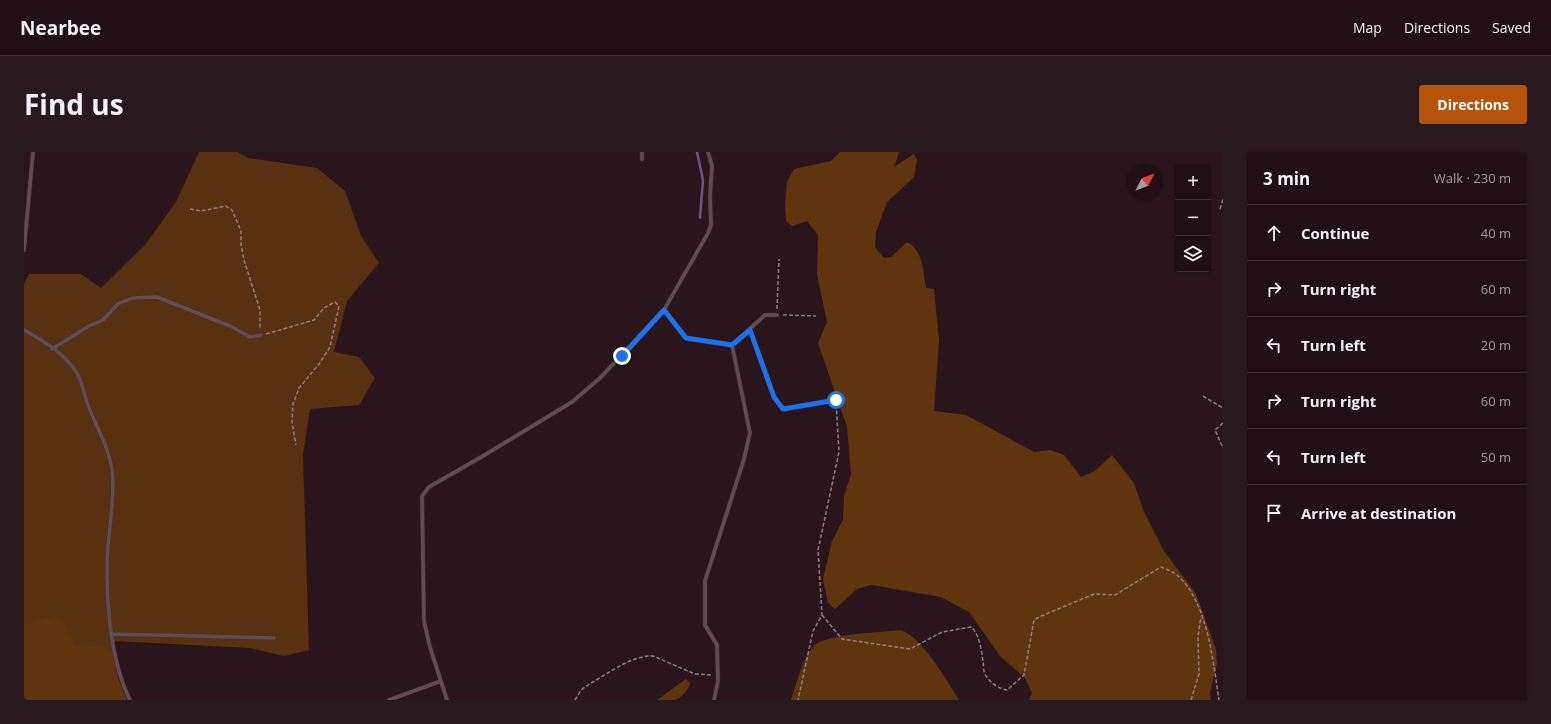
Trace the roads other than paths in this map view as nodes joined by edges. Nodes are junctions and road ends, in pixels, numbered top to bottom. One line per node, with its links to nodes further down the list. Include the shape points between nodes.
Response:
1 (33, 152): 5 (lane)
2 (642, 152): 4 (lane)
3 (708, 152): 6 (lane, via 712,166 711,225)
4 (642, 159)
5 (24, 250)
6 (664, 310): 10 (lane, via 686,338); 14 (lane, via 600,378 572,402 429,486 422,496 424,622)
7 (777, 315): 10 (lane, via 765,316)
8 (24, 330): 11 (lane)
9 (261, 336): 11 (lane, via 250,337 230,326 157,297 132,298 118,304 103,320)
10 (732, 345): 18 (lane, via 750,434 705,581 705,625 717,645 718,675)
11 (52, 349): 12 (lane, via 71,364 80,379 112,470 106,569)
12 (112, 634): 13 (lane); 15 (lane, via 120,677)
13 (274, 638)
14 (441, 681): 16 (lane); 17 (lane)
15 (130, 700)
16 (389, 700)
17 (446, 700)
18 (714, 700)

